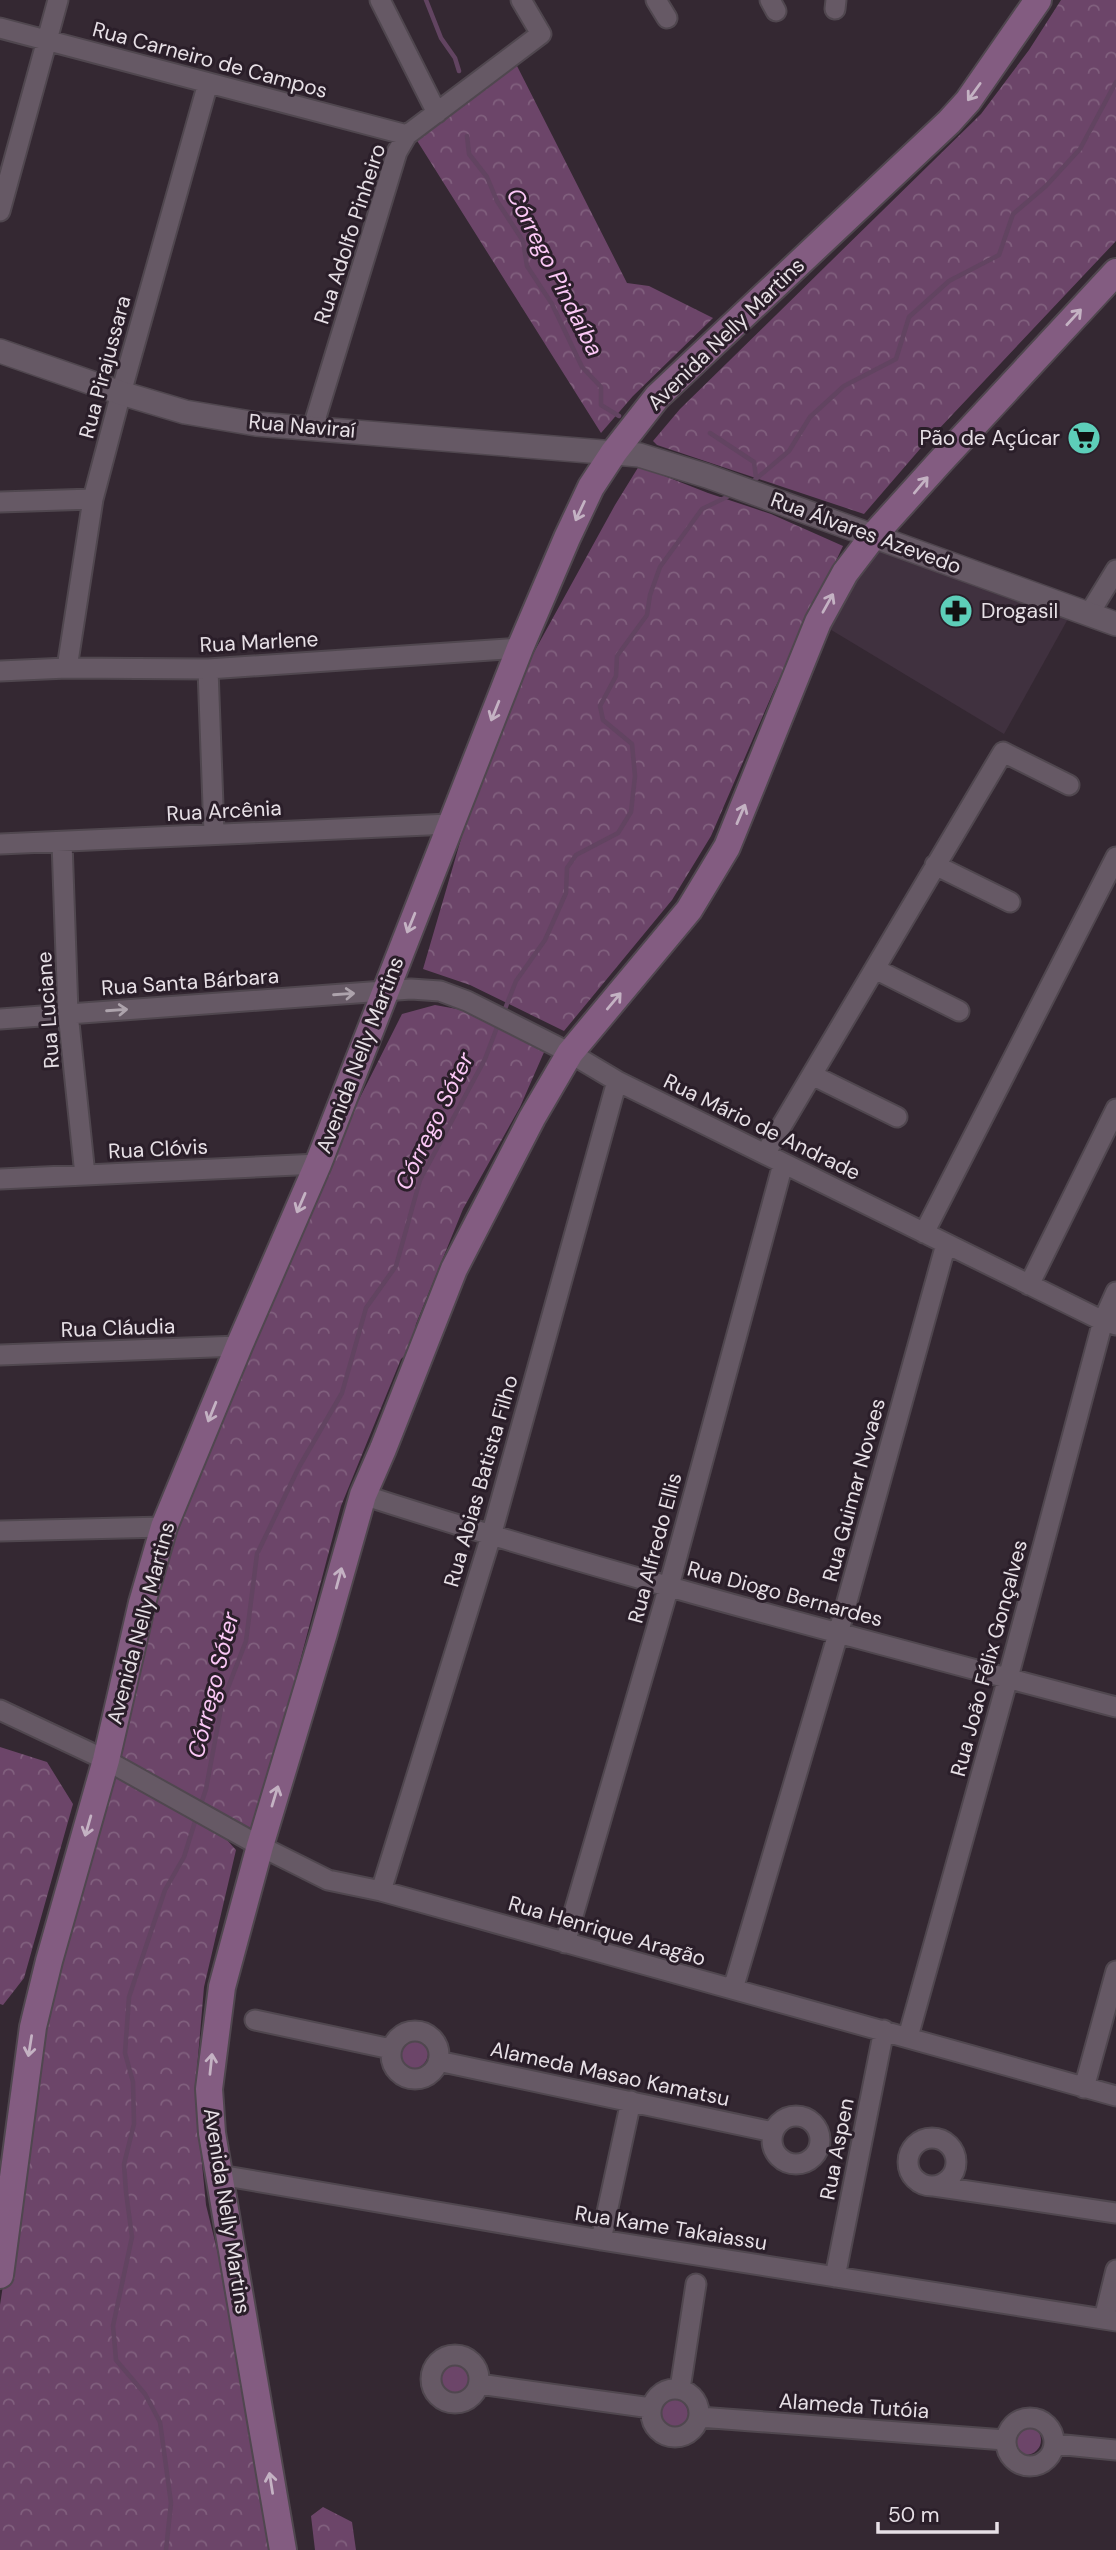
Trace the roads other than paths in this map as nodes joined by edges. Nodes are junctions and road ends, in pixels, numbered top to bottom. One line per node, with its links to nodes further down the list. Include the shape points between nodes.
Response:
1 (58, 0): 8 (street)
2 (380, 0): 10 (street)
3 (521, 0): 10 (street, Rua Adolfo Pinheiro, via 541,34)
4 (656, 0): 6 (street)
5 (1038, 0): 17 (main road, Avenida Nelly Martins, one-way to 17, via 949,122 657,397)
6 (667, 18)
7 (0, 28): 8 (street, Rua Carneiro de Campos)
8 (47, 40): 9 (street, Rua Carneiro de Campos); 12 (street)
9 (208, 83): 11 (street, Rua Carneiro de Campos); 15 (street, Rua Pirajussara)
10 (437, 113): 11 (street, Rua Adolfo Pinheiro)
11 (407, 135): 16 (street, Rua Adolfo Pinheiro, via 397,152)
12 (0, 211)
13 (1116, 272): 20 (main road, Avenida Nelly Martins, one-way to 13)
14 (0, 351): 15 (street, Rua Naviraí)
15 (121, 393): 16 (street, Rua Naviraí, via 185,412 256,424); 18 (street, Rua Pirajussara)
16 (313, 427): 17 (street, Rua Naviraí)
17 (614, 452): 20 (street, Rua Álvares Azevedo, via 708,476); 24 (main road, Avenida Nelly Martins, one-way to 24, via 591,487)
18 (93, 499): 19 (street); 25 (street, Rua Pirajussara)
19 (0, 502)
20 (874, 535): 22 (street, Rua Álvares Azevedo); 41 (main road, Avenida Nelly Martins, one-way to 20, via 689,910 727,847 821,616)
21 (1116, 570): 22 (street)
22 (1089, 614): 23 (street, Rua Álvares Azevedo)
23 (1116, 624)
24 (520, 648): 26 (street, Rua Marlene); 29 (main road, Avenida Nelly Martins, one-way to 29)
25 (67, 668): 26 (street, Rua Marlene); 27 (street, Rua Marlene)
26 (208, 669): 30 (street)
27 (0, 671)
28 (1069, 785): 34 (street, via 1003,751)
29 (450, 824): 30 (street, Rua Arcênia); 37 (main road, Avenida Nelly Martins, one-way to 37)
30 (214, 833): 31 (street, Rua Arcênia)
31 (62, 842): 32 (street, Rua Arcênia); 39 (street, Rua Luciane)
32 (0, 844)
33 (1116, 857): 51 (street)
34 (935, 865): 35 (street); 36 (street)
35 (1010, 902)
36 (875, 969): 38 (street); 42 (street)
37 (384, 991): 39 (street, Rua Santa Bárbara, one-way to 37); 41 (street, Rua Mário de Andrade, via 440,991); 47 (main road, Avenida Nelly Martins)
38 (960, 1011)
39 (68, 1013): 40 (street, Rua Santa Bárbara); 49 (street, Rua Luciane)
40 (0, 1019)
41 (570, 1053): 43 (street, Rua Mário de Andrade); 58 (main road, Avenida Nelly Martins, via 454,1269)
42 (812, 1075): 45 (street); 46 (street)
43 (617, 1082): 46 (street, Rua Mário de Andrade); 61 (street, Rua Abias Batista Filho)
44 (1116, 1109): 53 (street)
45 (897, 1117)
46 (765, 1154): 48 (street, Rua Mário de Andrade)
47 (318, 1164): 49 (street, Rua Clóvis); 56 (main road, Avenida Nelly Martins, one-way to 56)
48 (783, 1164): 51 (street, Rua Mário de Andrade); 62 (street, Rua Alfredo Ellis)
49 (85, 1175): 50 (street, Rua Clóvis)
50 (0, 1179)
51 (924, 1233): 52 (street, Rua Mário de Andrade)
52 (946, 1244): 53 (street, Rua Mário de Andrade); 63 (street, Rua Guimar Novaes)
53 (1029, 1284): 55 (street, Rua Mário de Andrade)
54 (1116, 1292): 55 (street, Rua João Félix Gonçalves)
55 (1110, 1323): 64 (street, Rua João Félix Gonçalves)
56 (239, 1346): 57 (street, Rua Cláudia); 59 (main road, Avenida Nelly Martins, one-way to 59)
57 (0, 1355)
58 (363, 1495): 61 (street, Rua Diogo Bernardes); 68 (main road, Avenida Nelly Martins, one-way to 58)
59 (164, 1527): 60 (street); 67 (main road, Avenida Nelly Martins)
60 (0, 1531)
61 (491, 1536): 62 (street, Rua Diogo Bernardes); 69 (street, Rua Abias Batista Filho)
62 (669, 1586): 63 (street, Rua Diogo Bernardes); 70 (street, Rua Alfredo Ellis)
63 (838, 1634): 64 (street, Rua Diogo Bernardes); 72 (street, Rua Guimar Novaes)
64 (1008, 1678): 65 (street, Rua Diogo Bernardes); 75 (street, Rua João Félix Gonçalves)
65 (1116, 1707)
66 (0, 1710): 67 (street, Rua Henrique Aragão)
67 (106, 1760): 68 (street, Rua Henrique Aragão); 87 (main road, Avenida Nelly Martins, one-way to 87, via 33,2027)
68 (260, 1846): 69 (street, Rua Henrique Aragão, via 328,1880); 82 (main road, Avenida Nelly Martins, one-way to 68, via 209,2089 214,2042 222,1987)
69 (381, 1891): 70 (street, Rua Henrique Aragão)
70 (565, 1943): 72 (street, Rua Henrique Aragão)
71 (1116, 1971): 78 (street)
72 (733, 1989): 74 (street, Rua Henrique Aragão)
73 (255, 2020): 76 (street)
74 (884, 2030): 75 (street, Rua Henrique Aragão); 88 (street, Rua Aspen)
75 (908, 2037): 78 (street, Rua Henrique Aragão)
76 (391, 2049): 77 (street, via 393,2067 408,2078 427,2076); 77 (street, via 396,2039 415,2030 434,2040)
77 (438, 2061): 80 (street, Alameda Masao Kamatsu)
78 (1084, 2088): 79 (street, Rua Henrique Aragão)
79 (1116, 2096)
80 (631, 2101): 81 (street, Alameda Masao Kamatsu); 85 (street)
81 (772, 2132)
82 (220, 2175): 85 (street, Rua Kame Takaiassu); 98 (main road, Avenida Nelly Martins, one-way to 82)
83 (934, 2186): 84 (street)
84 (1116, 2213)
85 (601, 2240): 88 (street, Rua Kame Takaiassu)
86 (1116, 2270): 90 (street)
87 (0, 2275)
88 (835, 2277): 90 (street, Rua Kame Takaiassu)
89 (696, 2284): 92 (street)
90 (1110, 2320)
91 (479, 2384): 93 (street)
92 (680, 2389): 93 (street, via 661,2392); 94 (street, via 691,2394)
93 (651, 2408): 94 (street, via 654,2426 670,2437 688,2433)
94 (699, 2417): 95 (street, Alameda Tutóia)
95 (1005, 2440): 96 (street, via 1016,2422 1026,2418 1046,2424); 96 (street, via 1011,2458 1028,2467 1046,2461)
96 (1055, 2444): 97 (street)
97 (1116, 2450)
98 (283, 2550)

